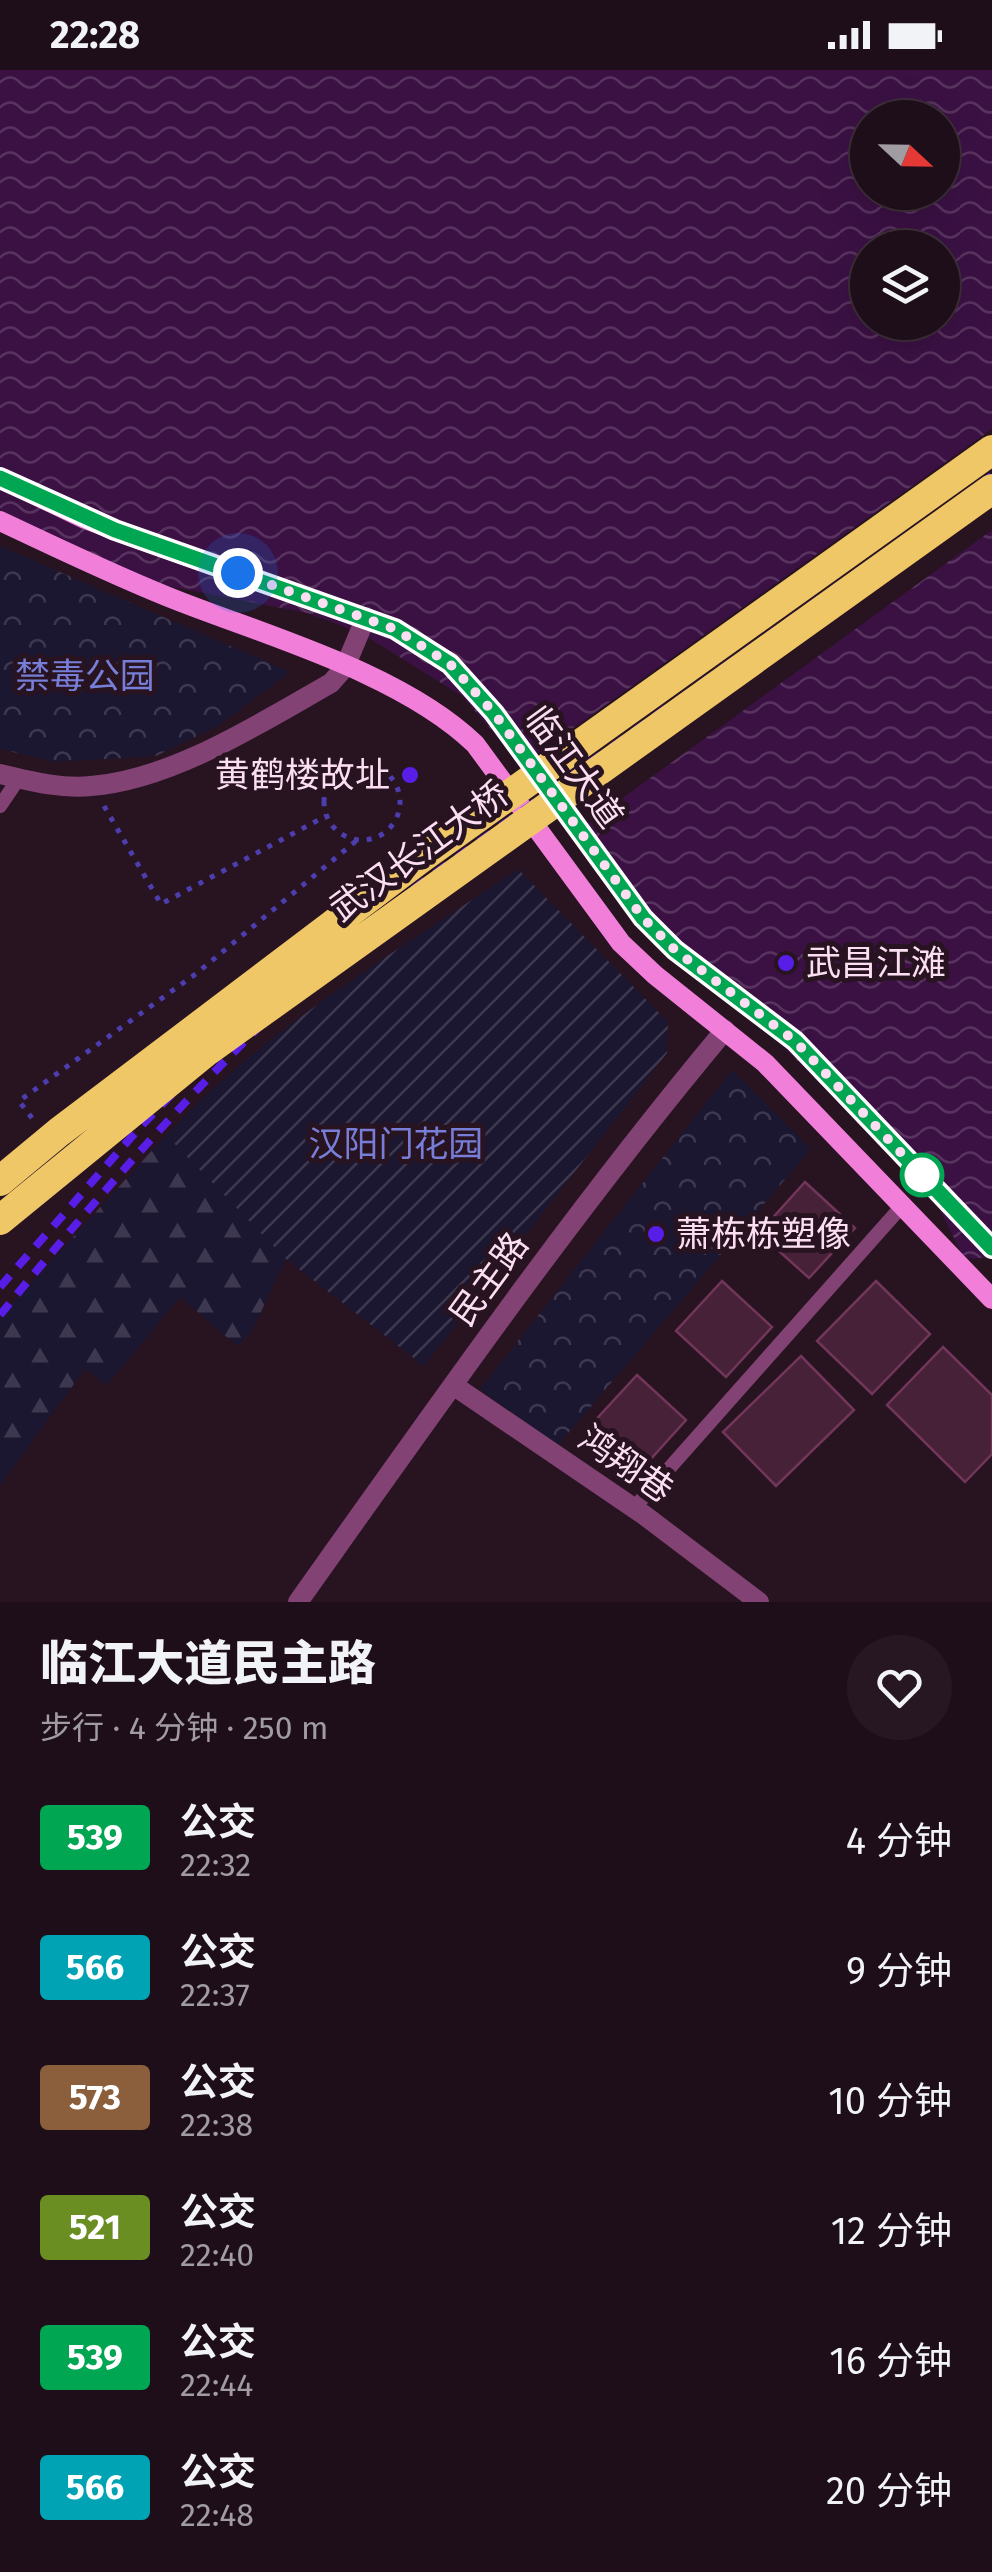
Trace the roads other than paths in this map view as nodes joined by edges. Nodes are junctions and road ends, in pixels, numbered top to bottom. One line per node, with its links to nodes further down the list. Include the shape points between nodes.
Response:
1 (992, 450): 11 (highway, 武汉长江大桥, bridge, via 422,858)
2 (0, 478): 5 (main road, 临江大道, via 144,542)
3 (992, 489): 13 (highway, 武汉长江大桥, bridge, via 207,1052)
4 (0, 520): 6 (main road, 临江大道)
5 (366, 618): 6 (street); 9 (main road, 临江大道, via 425,645 472,685 643,918)
6 (346, 667): 7 (street, via 331,682 186,759 138,777 54,786); 10 (main road, 临江大道, via 422,702 475,744 621,943)
7 (9, 776): 8 (lane)
8 (0, 806)
9 (747, 1004): 10 (main road, 民主路); 14 (main road, 临江大道, via 814,1059)
10 (725, 1030): 12 (main road, 临江大道); 16 (street, 民主路, via 608,1174)
11 (0, 1182)
12 (902, 1206): 15 (main road, 临江大道); 17 (lane)
13 (0, 1220)
14 (992, 1248)
15 (992, 1299)
16 (453, 1385): 17 (street, 鸿翔巷); 18 (street, 民主路)
17 (634, 1508): 19 (street, 鸿翔巷)
18 (298, 1602)
19 (759, 1602)

